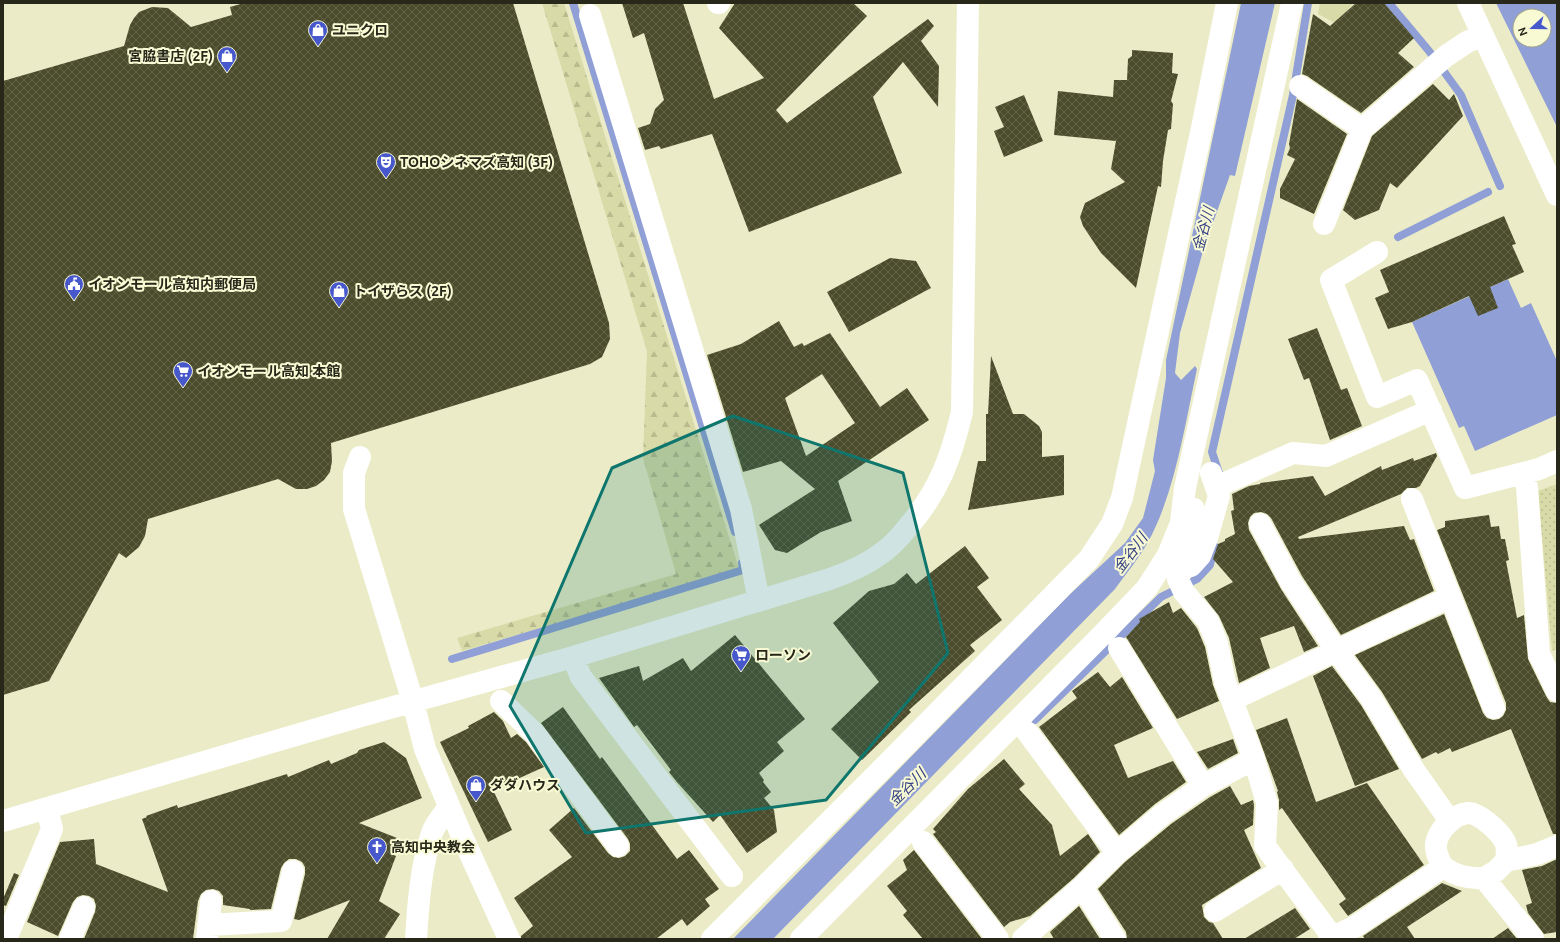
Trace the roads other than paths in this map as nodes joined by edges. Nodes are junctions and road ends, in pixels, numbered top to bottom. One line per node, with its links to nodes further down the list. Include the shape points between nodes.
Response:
1 (968, 3): 21 (street, via 962,412 949,458 941,478 917,517 880,555 849,572)
2 (1227, 3): 56 (street, via 1122,498 1112,524 1089,559)
3 (1292, 3): 16 (street)
4 (1468, 3): 6 (street)
5 (590, 15): 21 (street, via 741,509)
6 (1482, 35): 8 (street, via 1466,42 1439,62); 9 (street)
7 (1300, 86): 8 (street)
8 (1362, 129): 10 (street)
9 (1557, 195)
10 (1324, 224)
11 (1377, 252): 12 (street, via 1331,280 1377,397 1417,380)
12 (1431, 410): 14 (street, via 1465,488 1539,469); 19 (street, via 1326,456 1293,453 1235,477 1218,480 1219,496 1207,538 1200,556)
13 (360, 457): 27 (street, via 354,473 354,509)
14 (1557, 461)
15 (1527, 487): 25 (street, via 1539,654)
16 (1186, 488): 19 (street, via 1194,510 1187,560 1181,571); 57 (street, via 1181,523 1168,555 1146,588)
17 (1412, 499): 20 (street)
18 (1260, 524): 23 (street, via 1291,582)
19 (1181, 586): 26 (street, via 1208,621 1217,643 1225,682)
20 (1450, 597): 23 (street); 29 (street)
21 (759, 600): 24 (street)
22 (1118, 648): 32 (street)
23 (1336, 650): 26 (street); 36 (street)
24 (573, 658): 27 (street); 45 (street, via 581,677)
25 (1557, 691)
26 (1232, 700): 31 (street)
27 (413, 702): 33 (street, via 425,749); 34 (street)
28 (501, 702): 38 (street, via 535,734)
29 (1494, 708)
30 (1028, 732): 40 (street)
31 (1254, 759): 32 (street); 43 (street, via 1267,803 1265,846)
32 (1203, 786): 40 (street, via 1163,814)
33 (449, 807): 54 (street, via 430,838); 55 (street)
34 (47, 808): 35 (street); 52 (street, via 52,829)
35 (3, 821)
36 (1450, 821): 41 (street, via 1462,814 1473,814 1495,829 1505,841); 42 (street, via 1436,842 1436,852)
37 (923, 842): 58 (street)
38 (618, 846)
39 (1557, 846): 41 (street, via 1537,854)
40 (1117, 853): 47 (street)
41 (1506, 861): 46 (street)
42 (1443, 867): 46 (street, via 1462,877); 61 (street, via 1356,926)
43 (1283, 869): 50 (street); 61 (street)
44 (293, 871): 51 (street, via 281,921)
45 (732, 876)
46 (1484, 878): 62 (street)
47 (1082, 887): 59 (street); 60 (street)
48 (211, 901): 51 (street)
49 (84, 906): 53 (street)
50 (1215, 910)
51 (208, 932)
52 (6, 939)
53 (70, 939)
54 (416, 939)
55 (509, 939)
56 (712, 939)
57 (801, 939)
58 (998, 939)
59 (1023, 939)
60 (1115, 939)
61 (1332, 939)
62 (1533, 939)

